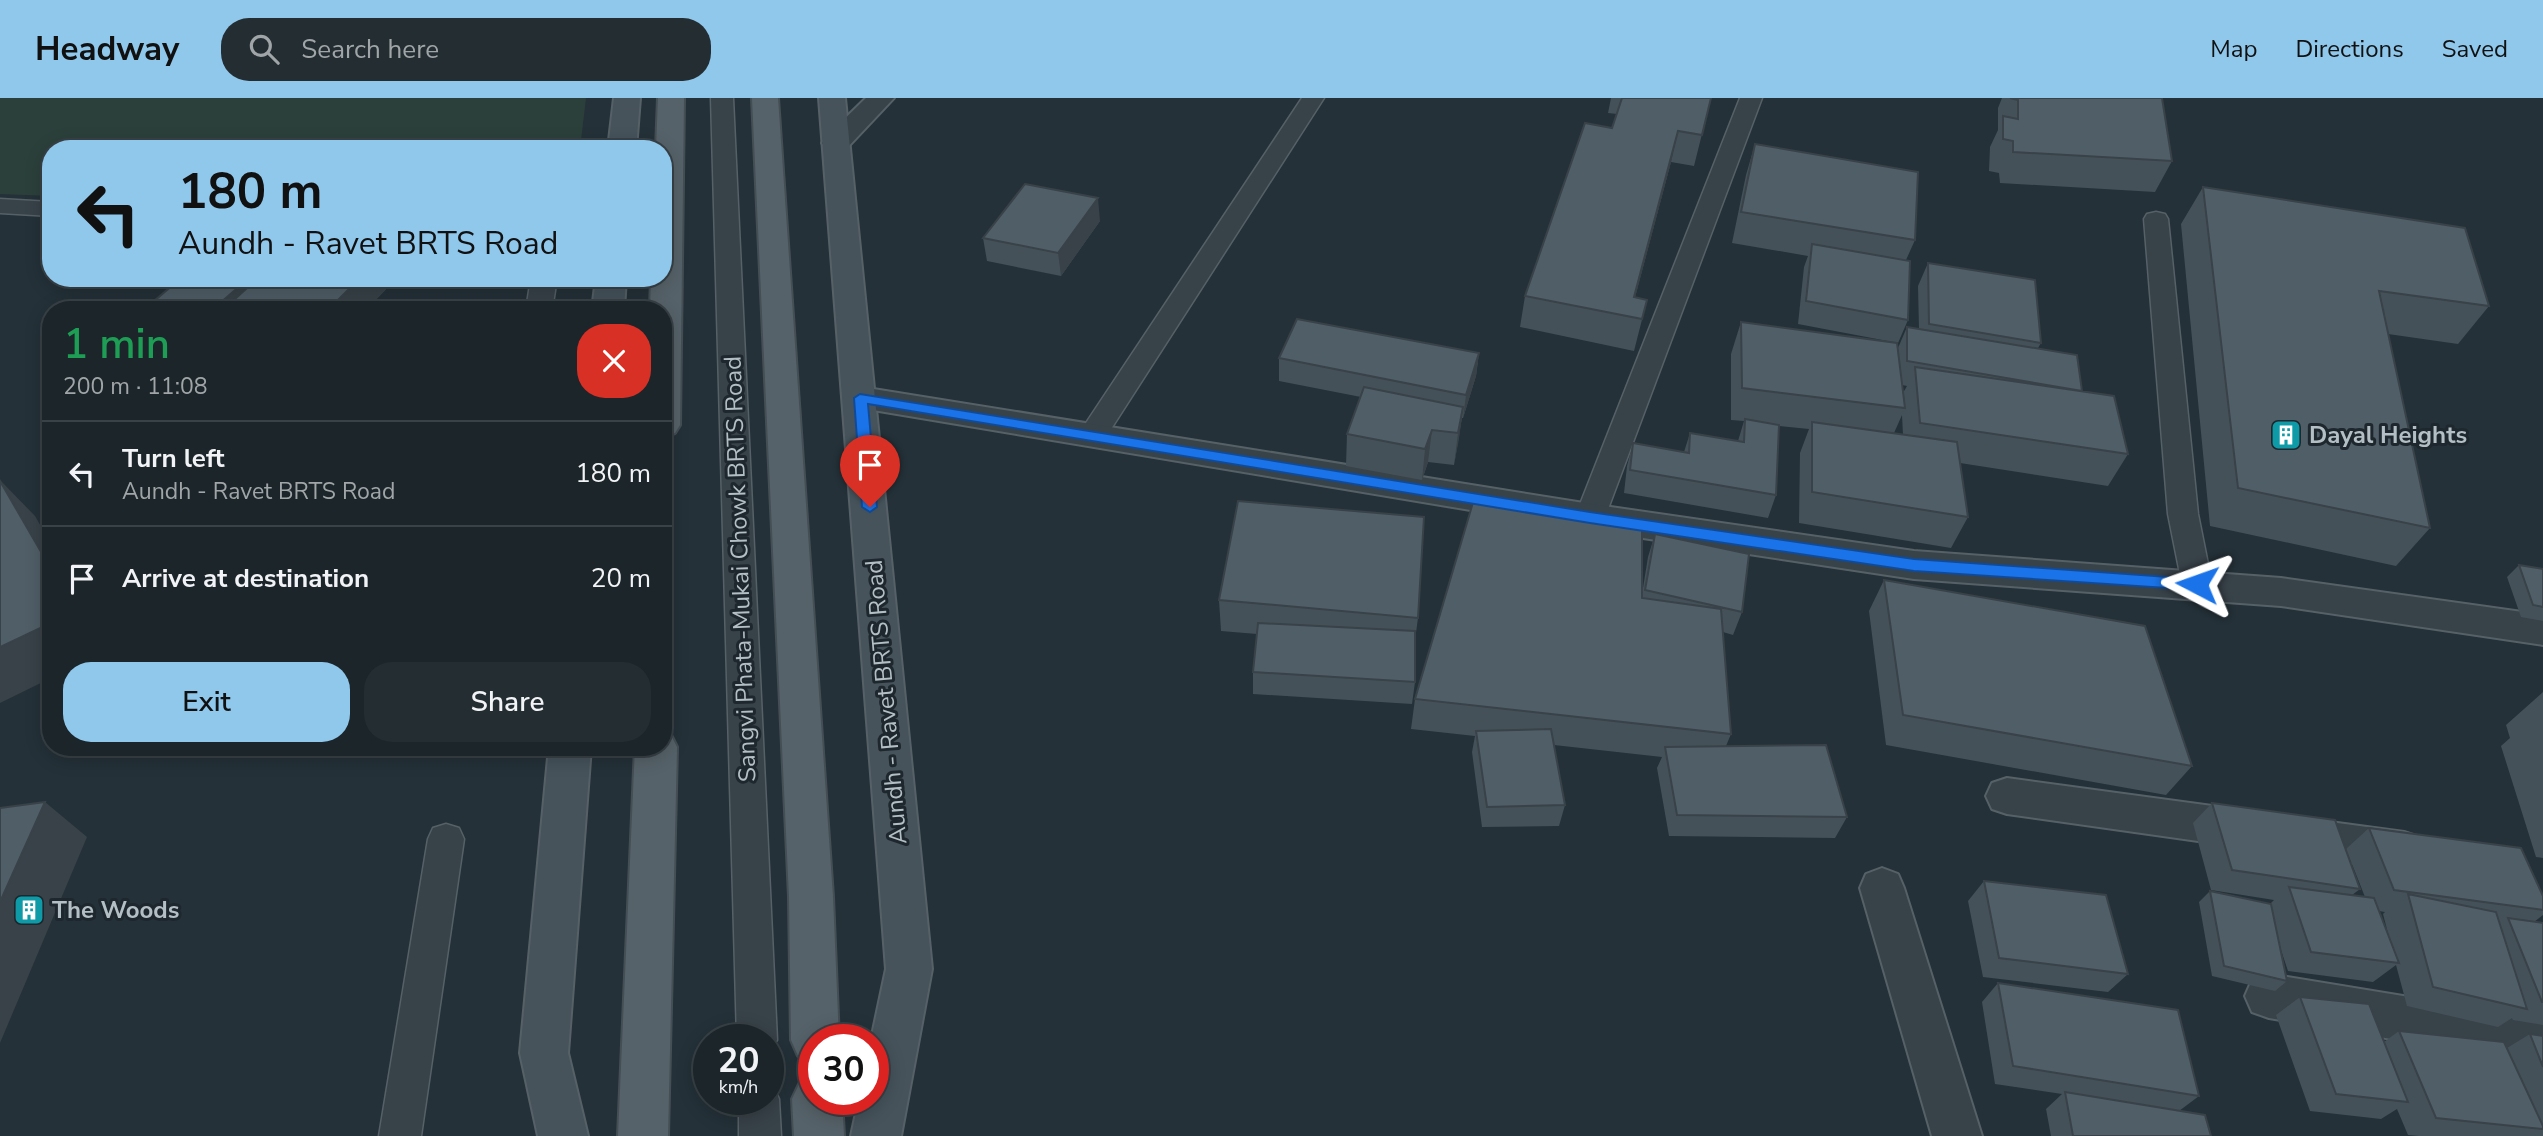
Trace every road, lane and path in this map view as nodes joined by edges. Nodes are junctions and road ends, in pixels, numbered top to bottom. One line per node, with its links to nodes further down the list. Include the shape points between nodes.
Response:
1 (627, 98): 9 (street)
2 (671, 98): 10 (main road)
3 (722, 98): 27 (lane, Sangvi Phata-Mukai Chowk BRTS Road)
4 (765, 98): 28 (main road)
5 (832, 98): 11 (street, Aundh - Ravet BRTS Road)
6 (881, 98): 11 (street)
7 (1313, 98): 16 (lane)
8 (1751, 98): 17 (lane)
9 (623, 140)
10 (670, 140)
11 (836, 144): 15 (street, Aundh - Ravet BRTS Road)
12 (0, 206): 13 (lane)
13 (42, 208)
14 (2156, 219): 18 (lane, via 2183,514)
15 (860, 398): 16 (street); 37 (street, Aundh - Ravet BRTS Road, via 909,969)
16 (1092, 436): 17 (street)
17 (1590, 517): 18 (street, via 1914,565)
18 (2197, 584): 19 (street)
19 (2543, 630)
20 (569, 756): 33 (street, via 544,1053)
21 (656, 756): 34 (main road)
22 (2007, 796): 24 (street)
23 (446, 839): 32 (lane)
24 (2442, 856)
25 (1882, 888): 38 (street)
26 (2269, 996): 29 (street)
27 (756, 1024)
28 (815, 1024)
29 (2543, 1042)
30 (759, 1115): 35 (lane)
31 (818, 1115): 36 (main road)
32 (400, 1136)
33 (563, 1136)
34 (643, 1136)
35 (760, 1136)
36 (819, 1136)
37 (876, 1136)
38 (1957, 1136)

